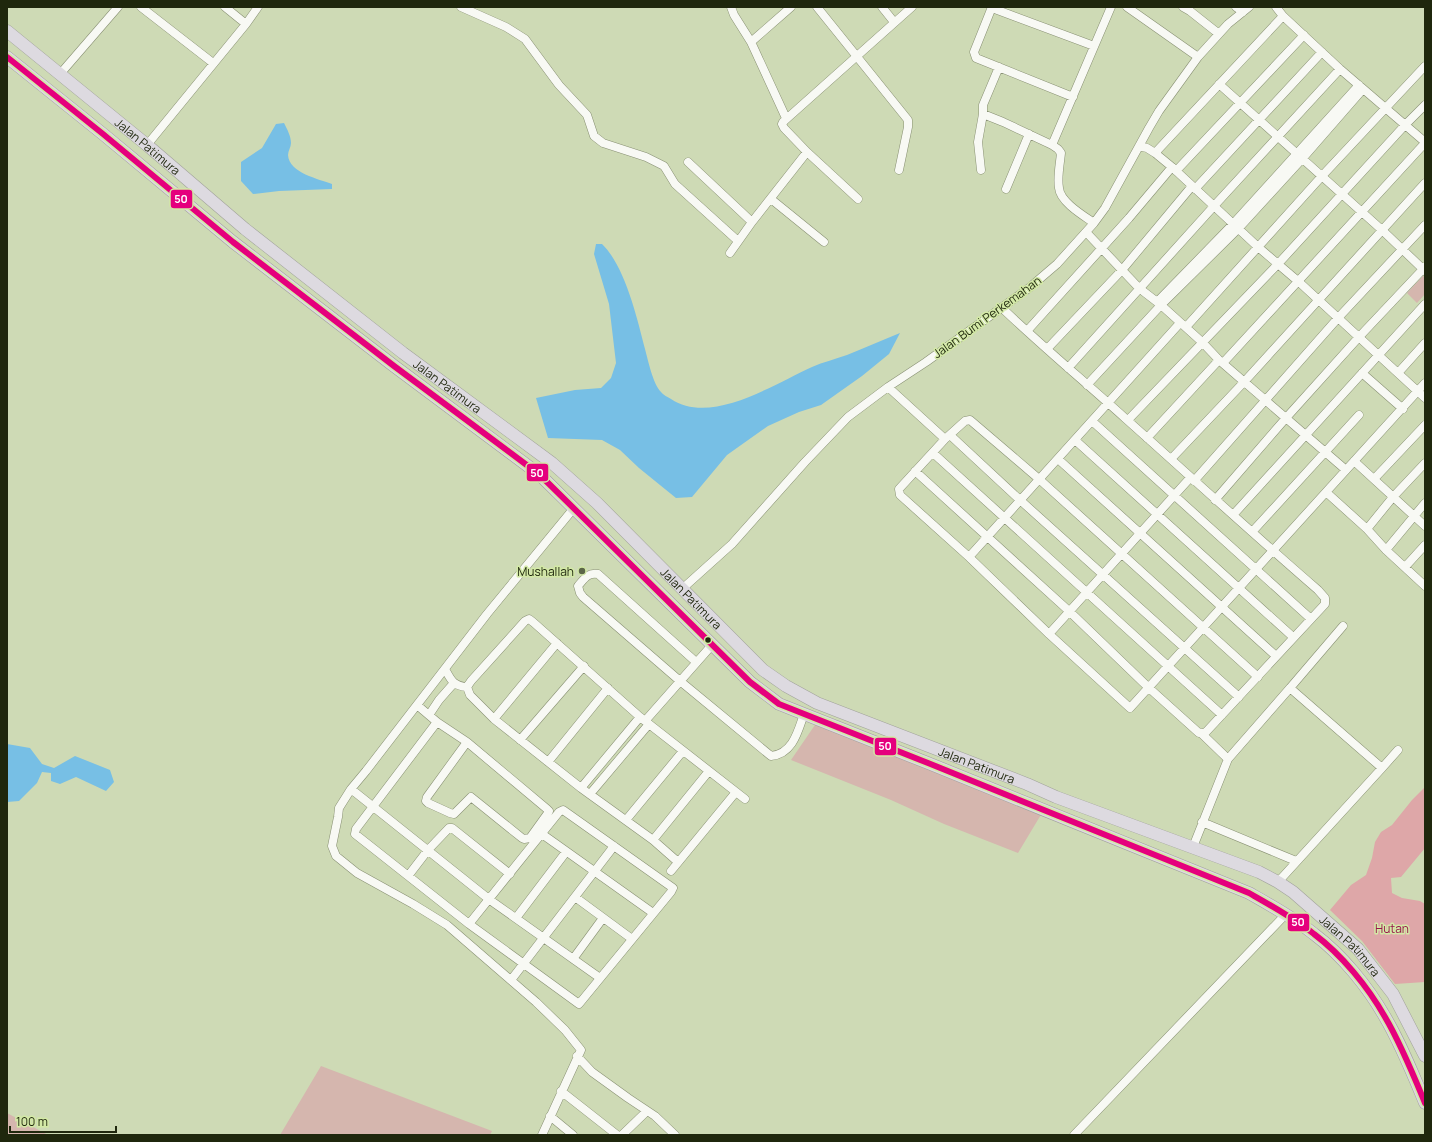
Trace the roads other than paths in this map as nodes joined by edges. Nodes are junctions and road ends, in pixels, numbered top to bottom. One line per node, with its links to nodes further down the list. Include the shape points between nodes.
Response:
1 (118, 7): 33 (street)
2 (141, 7): 29 (street)
3 (225, 7): 19 (street)
4 (258, 7): 19 (street)
5 (461, 7): 73 (street, via 525,39 559,85 587,115 594,136 603,143 646,157 664,166 675,184)
6 (731, 7): 23 (street)
7 (791, 7): 23 (street)
8 (818, 7): 26 (street)
9 (882, 7): 18 (street)
10 (912, 7): 18 (street)
11 (1111, 7): 24 (street)
12 (1127, 7): 28 (street)
13 (1183, 7): 21 (street)
14 (1276, 7): 17 (street)
15 (992, 8): 24 (street); 31 (street, via 974,54 976,58)
16 (1242, 9): 21 (street, Jalan Bumi Perkemahan)
17 (1283, 16): 22 (street); 34 (street)
18 (894, 22): 26 (street)
19 (246, 24): 29 (street)
20 (7, 31): 33 (highway, Jalan Patimura)
21 (1219, 34): 28 (street, Jalan Bumi Perkemahan)
22 (1304, 34): 25 (street); 38 (street)
23 (751, 42): 42 (street)
24 (1094, 46): 37 (street)
25 (1322, 52): 32 (street); 43 (street)
26 (857, 55): 42 (street); 56 (street, via 908,120)
27 (7, 57): 36 (highway, Jalan Patimura)
28 (1198, 57): 50 (street, Jalan Bumi Perkemahan, via 1159,111)
29 (213, 63): 48 (street)
30 (1425, 66): 40 (street)
31 (999, 67): 37 (street); 41 (street, via 983,105)
32 (1340, 69): 35 (street); 46 (street)
33 (60, 74): 36 (highway); 48 (highway, Jalan Patimura)
34 (1219, 84): 38 (street); 52 (street)
35 (1361, 87): 40 (street); 53 (street)
36 (47, 88): 135 (highway, Jalan Patimura, via 233,242 540,475)
37 (1073, 97): 49 (street)
38 (1240, 102): 43 (street); 55 (street)
39 (1425, 105): 44 (street)
40 (1386, 108): 44 (street); 58 (street)
41 (983, 114): 45 (street); 57 (street, via 978,142)
42 (786, 118): 51 (street, via 782,124 784,128)
43 (1259, 120): 46 (street); 60 (street)
44 (1405, 125): 47 (street); 62 (street)
45 (1029, 134): 49 (street); 61 (street)
46 (1278, 137): 53 (street); 65 (street)
47 (1425, 143): 66 (street)
48 (147, 145): 155 (highway, Jalan Patimura, via 245,228 385,338 552,463 597,503)
49 (1052, 145): 68 (street, via 1061,153 1058,185 1060,194 1074,209)
50 (1139, 146): 52 (street); 68 (street, Jalan Bumi Perkemahan, via 1115,192)
51 (807, 152): 63 (street); 64 (street)
52 (1155, 153): 55 (street)
53 (1300, 157): 58 (street); 70 (street)
54 (688, 162): 67 (street)
55 (1174, 169): 60 (street); 76 (street)
56 (899, 170)
57 (980, 170)
58 (1322, 176): 62 (street); 75 (street)
59 (1425, 183): 71 (street)
60 (1193, 188): 65 (street); 81 (street)
61 (1006, 189)
62 (1342, 194): 66 (street); 79 (street)
63 (771, 199): 67 (street); 74 (street)
64 (858, 199)
65 (1214, 206): 70 (street); 83 (street)
66 (1362, 212): 71 (street); 82 (street)
67 (752, 222): 73 (street)
68 (1094, 223): 72 (street, Jalan Bumi Perkemahan)
69 (1425, 225): 77 (street)
70 (1236, 226): 75 (street); 85 (street)
71 (1382, 230): 77 (street); 84 (street)
72 (1086, 232): 76 (street); 87 (street, Jalan Bumi Perkemahan, via 1057,264)
73 (738, 241): 78 (street)
74 (824, 242)
75 (1258, 247): 79 (street); 89 (street)
76 (1102, 248): 81 (street); 90 (street)
77 (1402, 250): 80 (street); 88 (street)
78 (730, 253)
79 (1278, 264): 82 (street); 92 (street)
80 (1424, 269): 91 (street)
81 (1122, 270): 83 (street); 94 (street)
82 (1298, 282): 84 (street); 96 (street)
83 (1140, 288): 85 (street); 97 (street)
84 (1318, 300): 88 (street); 100 (street)
85 (1159, 304): 89 (street); 102 (street)
86 (1425, 304): 95 (street)
87 (1002, 308): 90 (street); 103 (street, Jalan Bumi Perkemahan)
88 (1338, 318): 91 (street); 106 (street)
89 (1183, 325): 92 (street); 107 (street)
90 (1027, 331): 94 (street)
91 (1359, 337): 95 (street); 110 (street)
92 (1202, 342): 96 (street); 111 (street)
93 (1425, 343): 99 (street)
94 (1047, 349): 97 (street)
95 (1379, 355): 98 (street); 99 (street)
96 (1221, 361): 100 (street); 116 (street)
97 (1068, 368): 102 (street)
98 (1362, 373): 108 (street); 114 (street)
99 (1398, 373): 104 (street)
100 (1244, 382): 106 (street); 121 (street)
101 (1425, 383): 104 (street)
102 (1087, 385): 107 (street)
103 (888, 387): 115 (street); 155 (street, Jalan Bumi Perkemahan, via 848,417 732,544)
104 (1418, 391): 105 (street); 108 (street)
105 (1425, 398)
106 (1265, 400): 110 (street); 128 (street)
107 (1108, 403): 111 (street); 112 (street)
108 (1403, 409): 122 (street)
109 (1359, 415): 118 (street)
110 (1286, 418): 114 (street); 133 (street)
111 (1128, 420): 116 (street)
112 (1092, 421): 117 (street); 130 (street)
113 (1425, 425): 126 (street)
114 (1306, 435): 118 (street); 137 (street)
115 (948, 437): 119 (street); 127 (street, via 965,421 970,420); 132 (street)
116 (1147, 438): 121 (street)
117 (1075, 440): 120 (street); 136 (street)
118 (1325, 452): 124 (street); 142 (street)
119 (933, 453): 125 (street); 139 (street)
120 (1058, 458): 127 (street); 143 (street)
121 (1171, 459): 128 (street)
122 (1354, 461): 124 (street); 126 (street)
123 (1425, 463): 131 (street)
124 (1346, 470): 129 (street)
125 (915, 471): 144 (street); 149 (street, via 901,486 899,494)
126 (1374, 479): 131 (street)
127 (1039, 480): 132 (street); 148 (street)
128 (1192, 480): 130 (street); 133 (street)
129 (1326, 492): 141 (street); 147 (street)
130 (1175, 495): 136 (street); 151 (street)
131 (1393, 497): 138 (street); 141 (street)
132 (1020, 500): 139 (street); 152 (street)
133 (1215, 500): 137 (street)
134 (1425, 503): 138 (street)
135 (574, 508): 165 (highway, Jalan Patimura); 171 (street)
136 (1158, 514): 143 (street); 154 (street)
137 (1233, 515): 142 (street)
138 (1413, 516): 140 (street); 146 (street)
139 (1004, 518): 144 (street); 156 (street)
140 (1425, 526)
141 (1367, 529): 146 (street)
142 (1252, 532): 147 (street)
143 (1140, 533): 148 (street); 157 (street)
144 (987, 537): 149 (street); 158 (street)
145 (1425, 545): 150 (street)
146 (1386, 550): 150 (street)
147 (1272, 551): 151 (street); 159 (street, via 1325,598 1324,604)
148 (1122, 554): 152 (street); 161 (street)
149 (969, 557): 162 (street)
150 (1405, 567): 153 (street)
151 (1256, 569): 154 (street); 159 (street)
152 (1103, 574): 156 (street); 166 (street)
153 (1425, 586)
154 (1239, 588): 157 (street); 163 (street)
155 (682, 589): 190 (highway, Jalan Patimura, via 763,670 786,686 817,704)
156 (1086, 592): 158 (street); 170 (street)
157 (1222, 607): 161 (street); 167 (street)
158 (1069, 612): 162 (street); 177 (street)
159 (1311, 619): 163 (street)
160 (1343, 626): 178 (street)
161 (1203, 627): 166 (street); 172 (street)
162 (1049, 634): 177 (street, via 1130,708)
163 (1293, 637): 167 (street)
164 (557, 643): 169 (street); 175 (street, via 529,619 526,620); 184 (street)
165 (712, 645): 168 (street); 182 (highway, Jalan Patimura, via 750,682 779,704)
166 (1185, 648): 170 (street); 179 (street)
167 (1276, 656): 172 (street)
168 (696, 662): 173 (street); 173 (street, via 598,574 588,574 578,586 583,597)
169 (584, 666): 176 (street); 188 (street)
170 (1168, 666): 177 (street); 183 (street)
171 (445, 669): 174 (street); 180 (street)
172 (1258, 677): 179 (street)
173 (680, 681): 182 (street, via 771,756 780,755 796,738); 185 (street)
174 (454, 683): 175 (street); 181 (street)
175 (467, 687): 184 (street, via 470,694)
176 (608, 688): 185 (street); 194 (street)
177 (1149, 688): 187 (street)
178 (1290, 688): 193 (street); 196 (street)
179 (1239, 697): 183 (street)
180 (417, 704): 181 (street); 199 (street)
181 (429, 714): 186 (street)
182 (804, 714): 195 (highway, Jalan Patimura)
183 (1222, 715): 187 (street, via 1206,732)
184 (494, 719): 188 (street)
185 (645, 721): 192 (street); 198 (street); 201 (street)
186 (437, 722): 189 (street); 203 (street)
187 (1201, 733): 193 (street)
188 (520, 740): 194 (street)
189 (467, 742): 189 (street, via 549,810 530,838 522,838 471,797 454,814 426,801)
190 (934, 748): 195 (highway); 209 (highway, Jalan Patimura, via 1056,797)
191 (1398, 750): 196 (street)
192 (683, 751): 197 (street); 204 (street)
193 (1228, 759): 205 (street)
194 (548, 762): 198 (street)
195 (928, 763): 222 (highway, Jalan Patimura, via 1215,878 1250,893)
196 (1382, 768): 212 (street)
197 (709, 771): 200 (street); 207 (street)
198 (581, 788): 201 (street)
199 (351, 789): 203 (street); 231 (street, via 339,808 332,846 336,856 357,873 447,925)
200 (736, 792): 202 (street); 213 (street)
201 (590, 794): 204 (street)
202 (745, 799)
203 (373, 806): 210 (street); 217 (street, via 355,834)
204 (626, 820): 207 (street)
205 (1202, 822): 209 (street); 212 (street)
206 (542, 834): 208 (street, via 563,810); 211 (street); 216 (street)
207 (653, 840): 213 (street)
208 (614, 846): 215 (street); 221 (street, via 673,888)
209 (1193, 847): 218 (highway, Jalan Patimura, via 1259,872)
210 (428, 850): 216 (street, via 452,828); 217 (street); 220 (street)
211 (566, 852): 215 (street); 223 (street)
212 (1296, 861): 218 (street)
213 (678, 862): 214 (street)
214 (671, 871)
215 (594, 872): 219 (street); 221 (street)
216 (510, 874): 220 (street)
217 (408, 876): 225 (street)
218 (1278, 882): 233 (highway, Jalan Patimura, via 1358,949 1393,994)
219 (575, 898): 224 (street); 226 (street)
220 (490, 900): 223 (street); 225 (street)
221 (653, 913): 227 (street)
222 (1286, 914): 235 (highway, Jalan Patimura, via 1315,934 1367,989 1404,1054); 243 (street)
223 (516, 918): 226 (street)
224 (604, 918): 227 (street); 228 (street)
225 (469, 924): 229 (street)
226 (544, 938): 228 (street); 229 (street)
227 (632, 939): 230 (street)
228 (573, 959): 230 (street)
229 (523, 965): 230 (street, via 578,1004); 231 (street)
230 (600, 978)
231 (511, 980): 232 (street, via 565,1030 581,1050)
232 (577, 1056): 234 (street); 236 (street, via 592,1072)
233 (1425, 1056)
234 (561, 1091): 237 (street); 240 (street)
235 (1425, 1103)
236 (647, 1111): 241 (street); 242 (street)
237 (550, 1116): 238 (street); 239 (street)
238 (542, 1135)
239 (573, 1135)
240 (617, 1135)
241 (622, 1135)
242 (675, 1135)
243 (1074, 1135)

